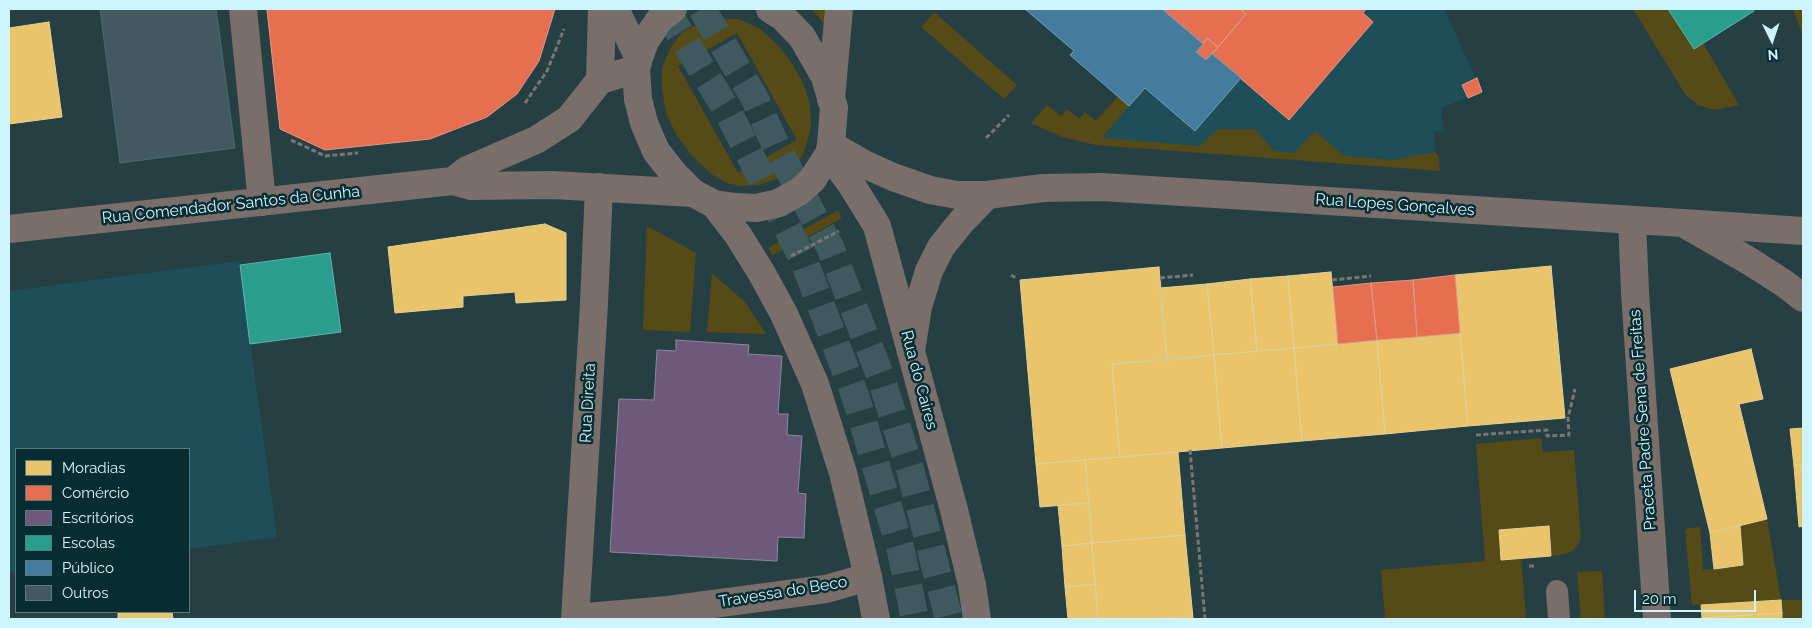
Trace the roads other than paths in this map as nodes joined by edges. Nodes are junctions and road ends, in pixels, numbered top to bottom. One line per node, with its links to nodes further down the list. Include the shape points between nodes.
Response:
1 (244, 9): 15 (street)
2 (602, 9): 8 (street)
3 (615, 9): 7 (main road)
4 (673, 9): 7 (main road, via 660,19 645,41)
5 (770, 9): 9 (main road, via 783,17 802,37 825,77)
6 (840, 9): 9 (street)
7 (638, 63): 8 (street); 14 (main road, via 638,99 656,151 674,174)
8 (600, 80): 11 (street, Rua Comendador Santos da Cunha, via 569,119 536,140 467,170)
9 (831, 99): 10 (main road, via 834,108)
10 (830, 150): 13 (street, Rua Lopes Gonçalves, via 930,190 957,195); 14 (main road, via 812,180 779,203 736,208); 21 (main road, Rua do Caires, via 877,226)
11 (453, 181): 12 (street, Rua Comendador Santos da Cunha, via 471,186); 15 (street, Rua Comendador Santos da Cunha)
12 (599, 187): 14 (street, Rua Comendador Santos da Cunha); 25 (street, Rua Direita)
13 (988, 195): 16 (street, Rua Lopes Gonçalves, via 1043,188 1102,187); 21 (street, via 941,247 928,270)
14 (704, 198): 22 (main road, via 738,235 761,272 815,384 843,473)
15 (262, 202): 18 (street, Rua Comendador Santos da Cunha)
16 (1632, 220): 17 (street, Rua Lopes Gonçalves); 29 (street, Praceta Padre Sena de Freitas)
17 (1683, 223): 19 (street, Rua Lopes Gonçalves); 20 (street, via 1751,262)
18 (9, 229)
19 (1803, 231)
20 (1803, 298)
21 (911, 351): 27 (main road, Rua do Caires, via 954,510)
22 (868, 577): 24 (street, Travessa do Beco, via 826,589); 26 (main road)
23 (1557, 592): 28 (lane)
24 (667, 615): 25 (street, Travessa do Beco)
25 (575, 619)
26 (876, 619)
27 (977, 619)
28 (1559, 619)
29 (1657, 619)

